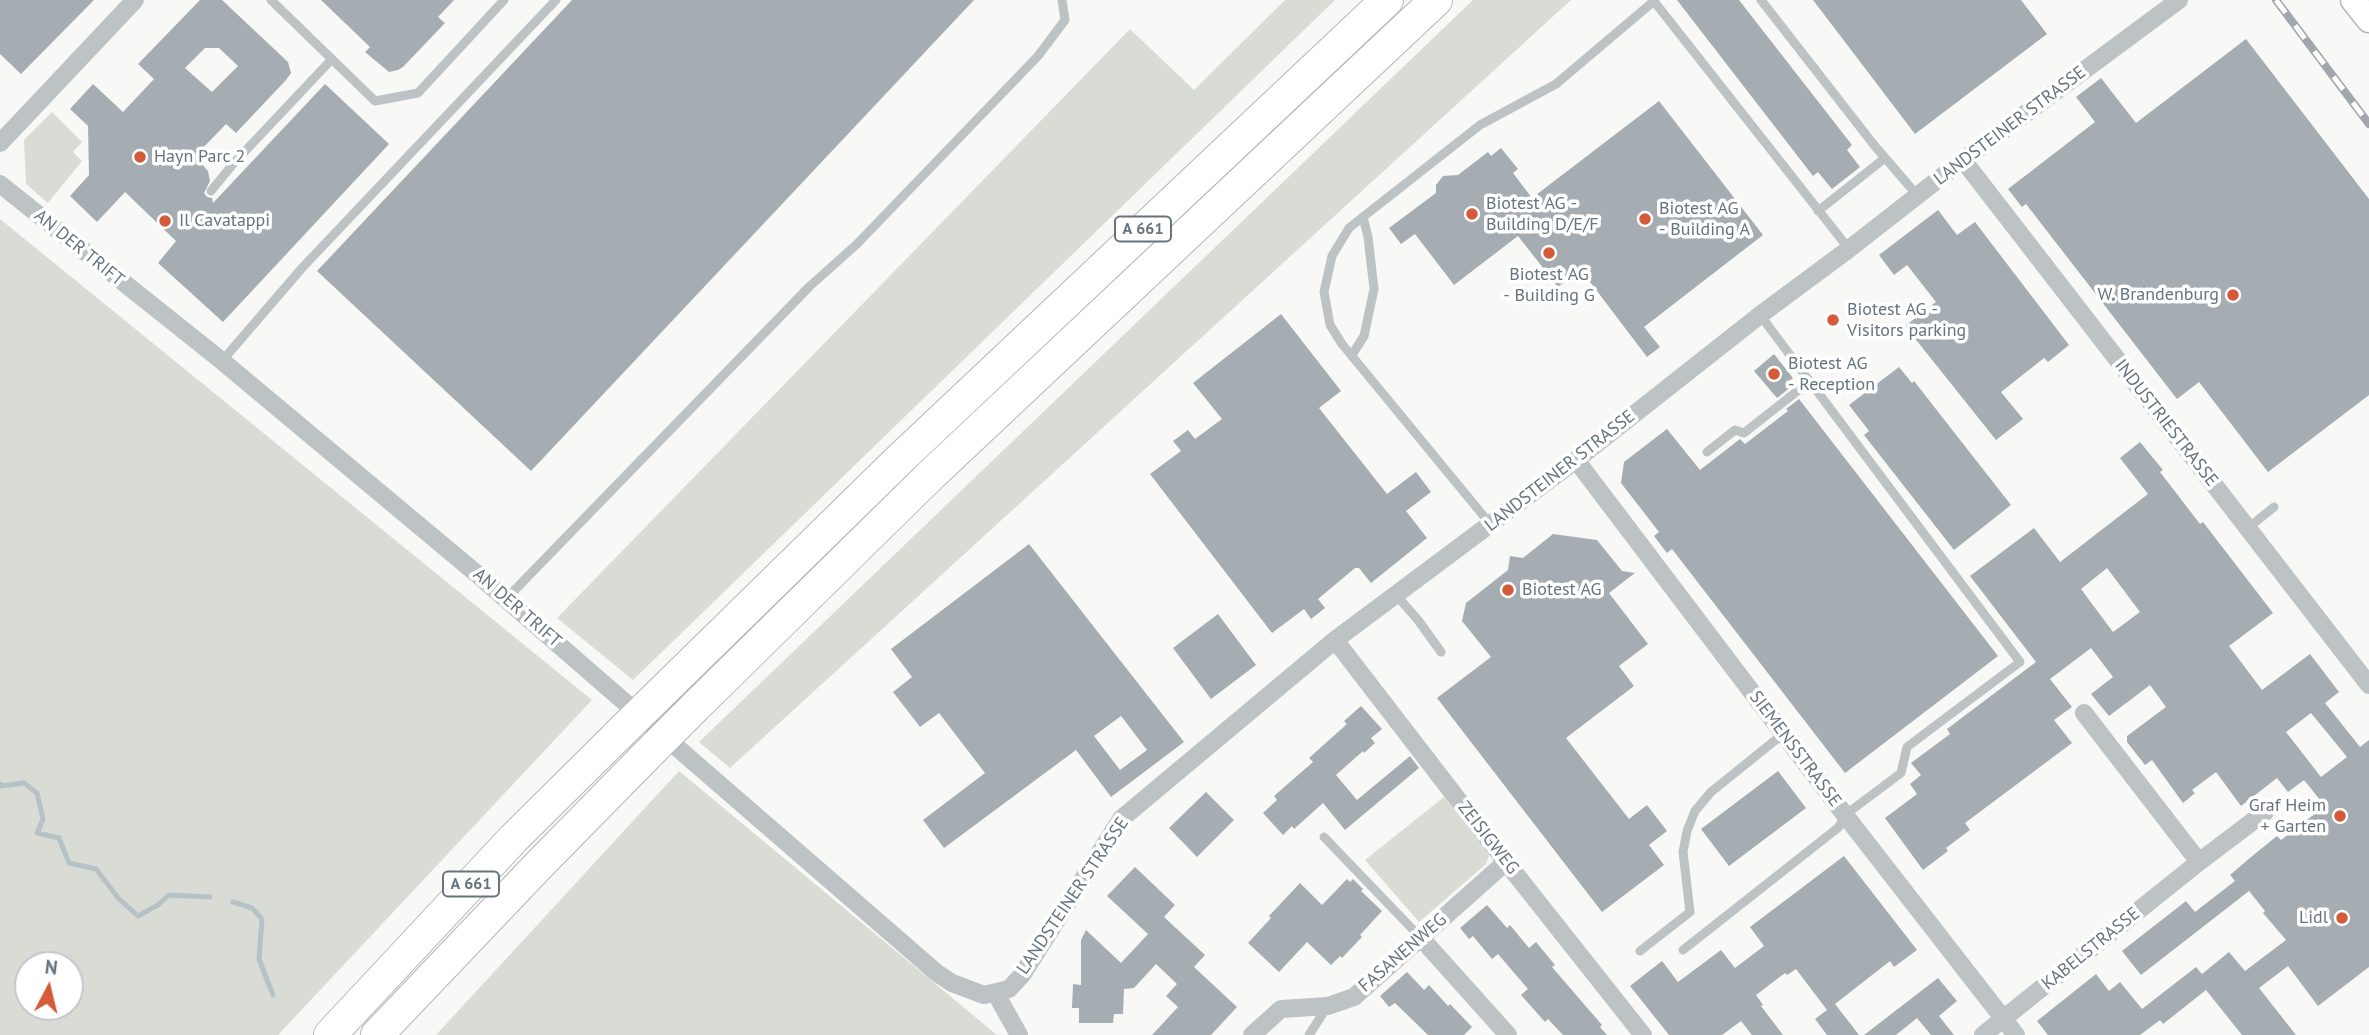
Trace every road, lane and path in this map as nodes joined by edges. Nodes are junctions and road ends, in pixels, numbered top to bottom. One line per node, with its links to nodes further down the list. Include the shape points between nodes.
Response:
1 (135, 0): 14 (street)
2 (271, 0): 13 (lane)
3 (505, 0): 13 (lane, via 418,93 375,101)
4 (556, 0): 25 (lane, via 302,268)
5 (1062, 0): 33 (lane, via 1065,20 1038,56)
6 (1387, 0): 50 (highway, A 661, bridge, via 900,459 670,684 513,839)
7 (1436, 0): 51 (highway, A 661, bridge, via 932,474 644,758)
8 (1761, 0): 15 (lane)
9 (2179, 0): 16 (street, LANDSTEINER STRASSE)
10 (2353, 0): 12 (street)
11 (1653, 1): 20 (lane); 21 (lane, via 1556,85 1480,125)
12 (2369, 20)
13 (332, 59): 18 (lane)
14 (0, 143)
15 (1885, 158): 19 (lane); 20 (lane)
16 (1963, 160): 19 (street, LANDSTEINER STRASSE); 31 (street, INDUSTRIESTRASSE)
17 (0, 184): 25 (street, AN DER TRIFT)
18 (211, 191)
19 (1917, 195): 22 (street, LANDSTEINER STRASSE)
20 (1818, 211): 22 (lane)
21 (1363, 217): 24 (lane, via 1374,289 1364,336); 24 (lane, via 1349,228 1332,256 1324,292 1330,325)
22 (1849, 249): 23 (street, LANDSTEINER STRASSE)
23 (1760, 315): 26 (lane); 28 (street, LANDSTEINER STRASSE)
24 (1352, 355): 30 (lane)
25 (222, 361): 33 (street, AN DER TRIFT)
26 (1810, 381): 27 (lane, via 1744,433 1735,430); 40 (lane, via 2020,662 1907,747 1900,773)
27 (1707, 452)
28 (1576, 460): 30 (street, LANDSTEINER STRASSE); 38 (street, SIEMENSSTRASSE)
29 (2274, 507): 31 (lane)
30 (1491, 525): 32 (street, LANDSTEINER STRASSE)
31 (2248, 528): 36 (street, INDUSTRIESTRASSE)
32 (1396, 595): 34 (street, LANDSTEINER STRASSE); 35 (lane)
33 (506, 599): 47 (street, AN DER TRIFT, via 937,973 971,992)
34 (1335, 640): 42 (street, ZEISIGWEG); 47 (street, LANDSTEINER STRASSE, via 1121,818 1022,975 1009,989)
35 (1441, 652)
36 (2369, 685)
37 (2084, 713): 43 (street)
38 (1783, 734): 40 (street, SIEMENSSTRASSE); 46 (lane, via 1711,792 1695,811 1683,852 1690,912)
39 (2264, 812): 43 (street, KABELSTRASSE)
40 (1845, 815): 45 (lane, via 1839,827); 49 (street, SIEMENSSTRASSE)
41 (1324, 837): 44 (lane)
42 (1506, 862): 44 (street, FASANENWEG); 56 (street, ZEISIGWEG)
43 (2199, 862): 49 (street, KABELSTRASSE)
44 (1421, 938): 48 (street, FASANENWEG, via 1354,997); 55 (street)
45 (1683, 950)
46 (1640, 951)
47 (996, 994): 52 (street)
48 (1328, 1006): 53 (street, FASANENWEG, via 1280,1009); 54 (lane)
49 (2004, 1019): 57 (street, KABELSTRASSE); 58 (street, SIEMENSSTRASSE)
50 (330, 1035)
51 (377, 1035)
52 (1019, 1035)
53 (1252, 1035)
54 (1309, 1035)
55 (1508, 1035)
56 (1643, 1035)
57 (1983, 1035)
58 (2016, 1035)

